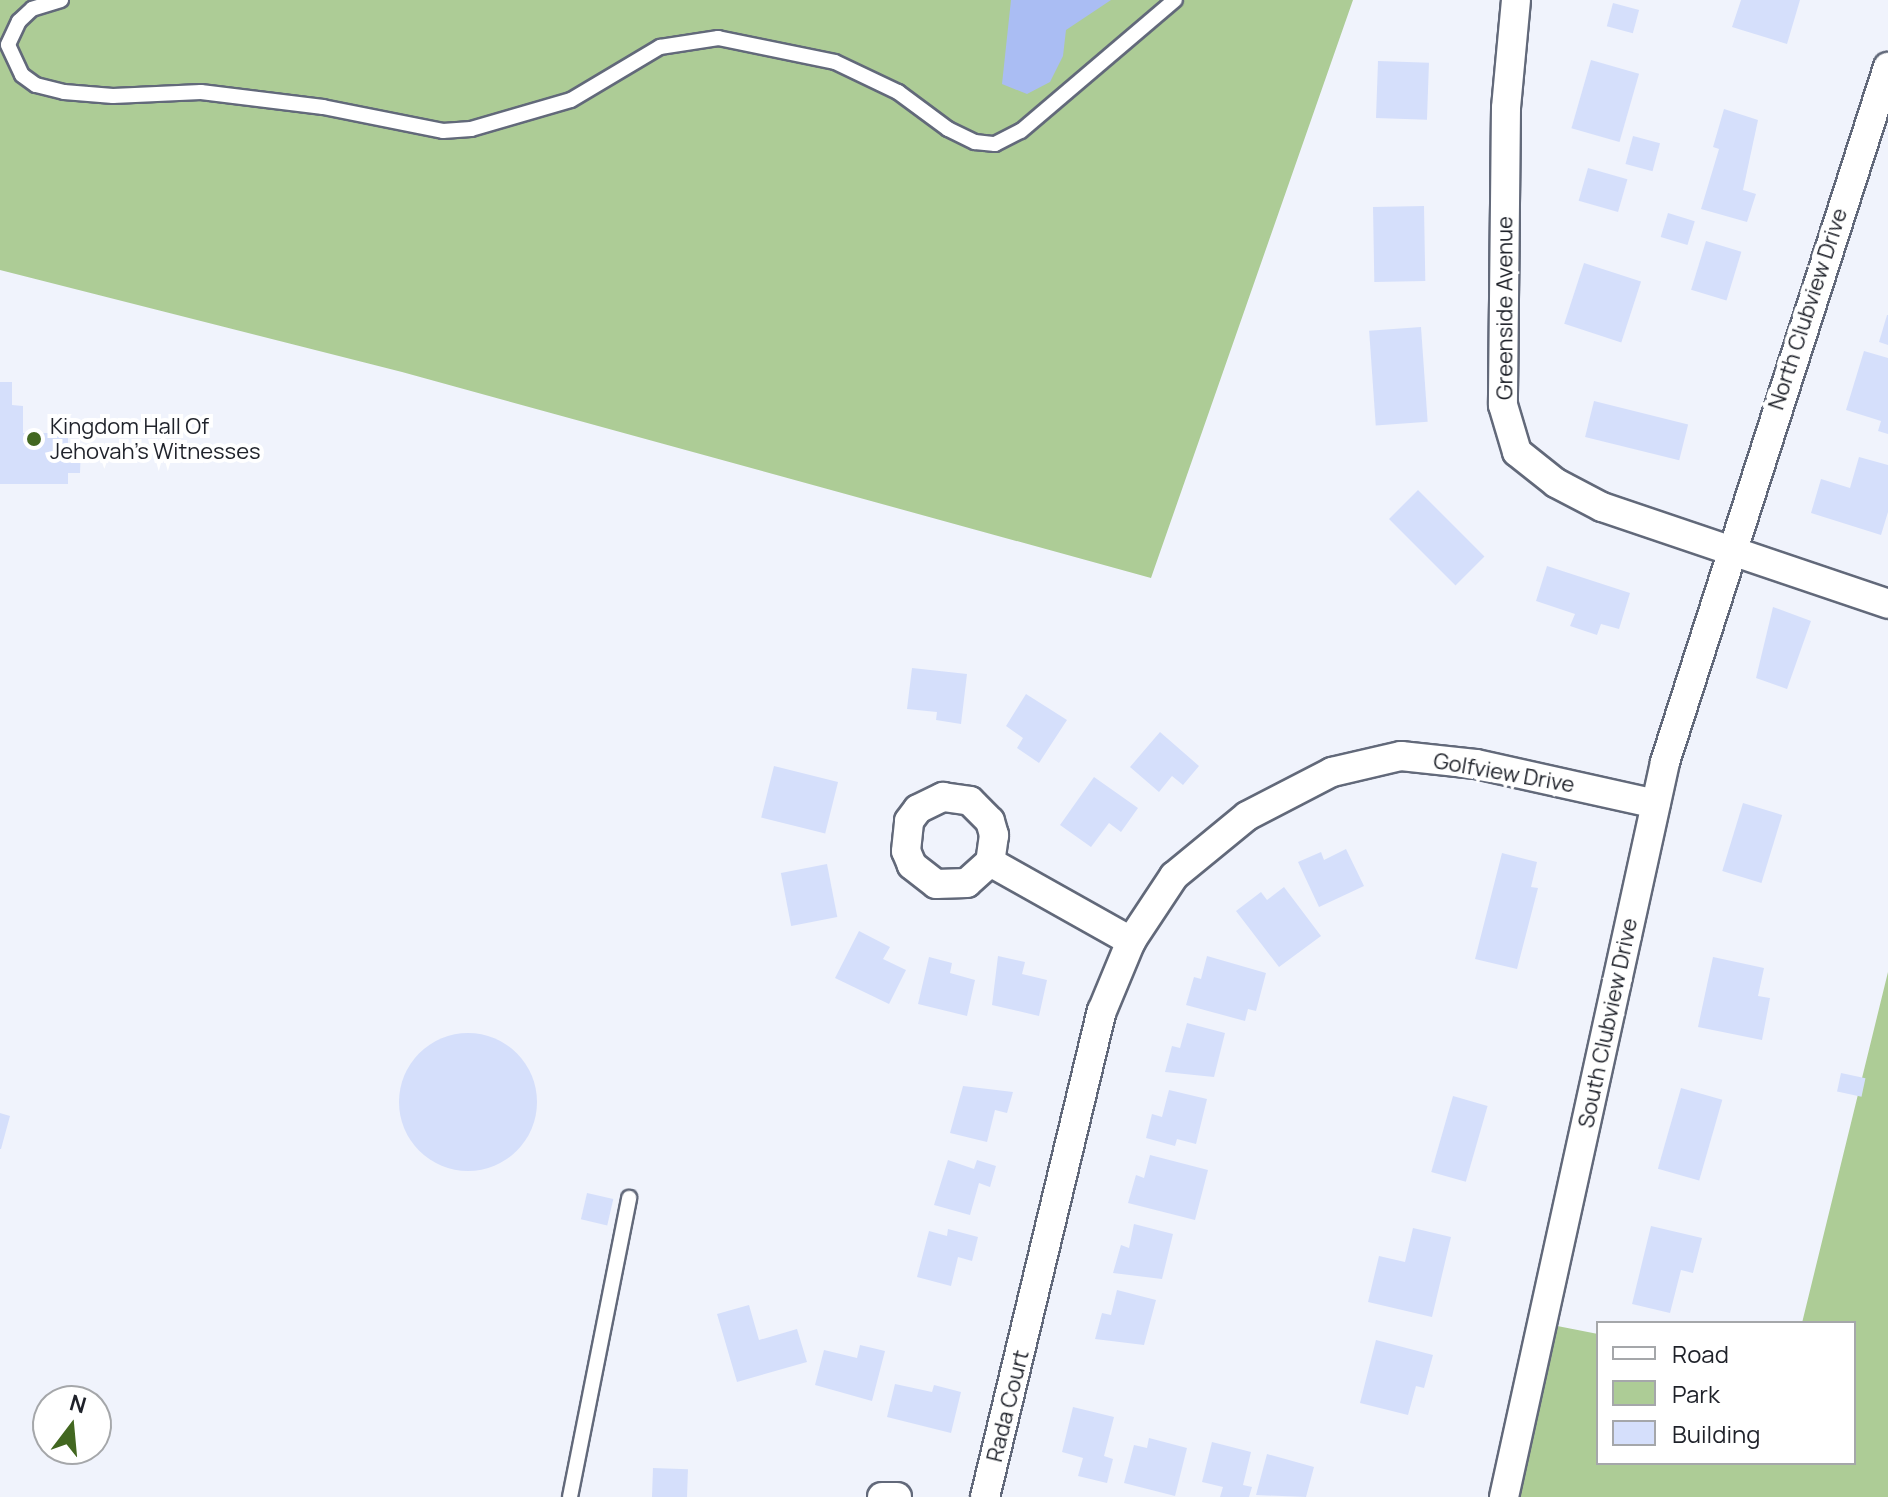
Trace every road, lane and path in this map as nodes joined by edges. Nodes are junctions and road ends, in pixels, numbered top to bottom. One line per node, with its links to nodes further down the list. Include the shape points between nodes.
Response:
1 (61, 0): 2 (lane, via 32,9 19,21 8,45 22,75 64,92 201,92 323,107 443,131 471,129 571,100 660,47 718,38 835,62 898,92 948,129 975,142 995,144 1021,131)
2 (1175, 0)
3 (1516, 0): 5 (street, Greenside Avenue, via 1506,108 1503,405 1517,452 1556,483 1602,507)
4 (1888, 67): 5 (street, North Clubview Drive)
5 (1728, 552): 6 (street, Greenside Avenue); 7 (street, South Clubview Drive)
6 (1888, 604)
7 (1656, 804): 9 (street, Golfview Drive, via 1476,764 1401,756 1332,772 1247,816 1174,876); 16 (street, South Clubview Drive)
8 (990, 862): 9 (street)
9 (1131, 941): 11 (street, Golfview Drive, via 1102,1011)
10 (629, 1198): 12 (lane)
11 (1030, 1315): 15 (street, Rada Court)
12 (570, 1497)
13 (882, 1497): 14 (street)
14 (897, 1497)
15 (985, 1497)
16 (1504, 1497)

